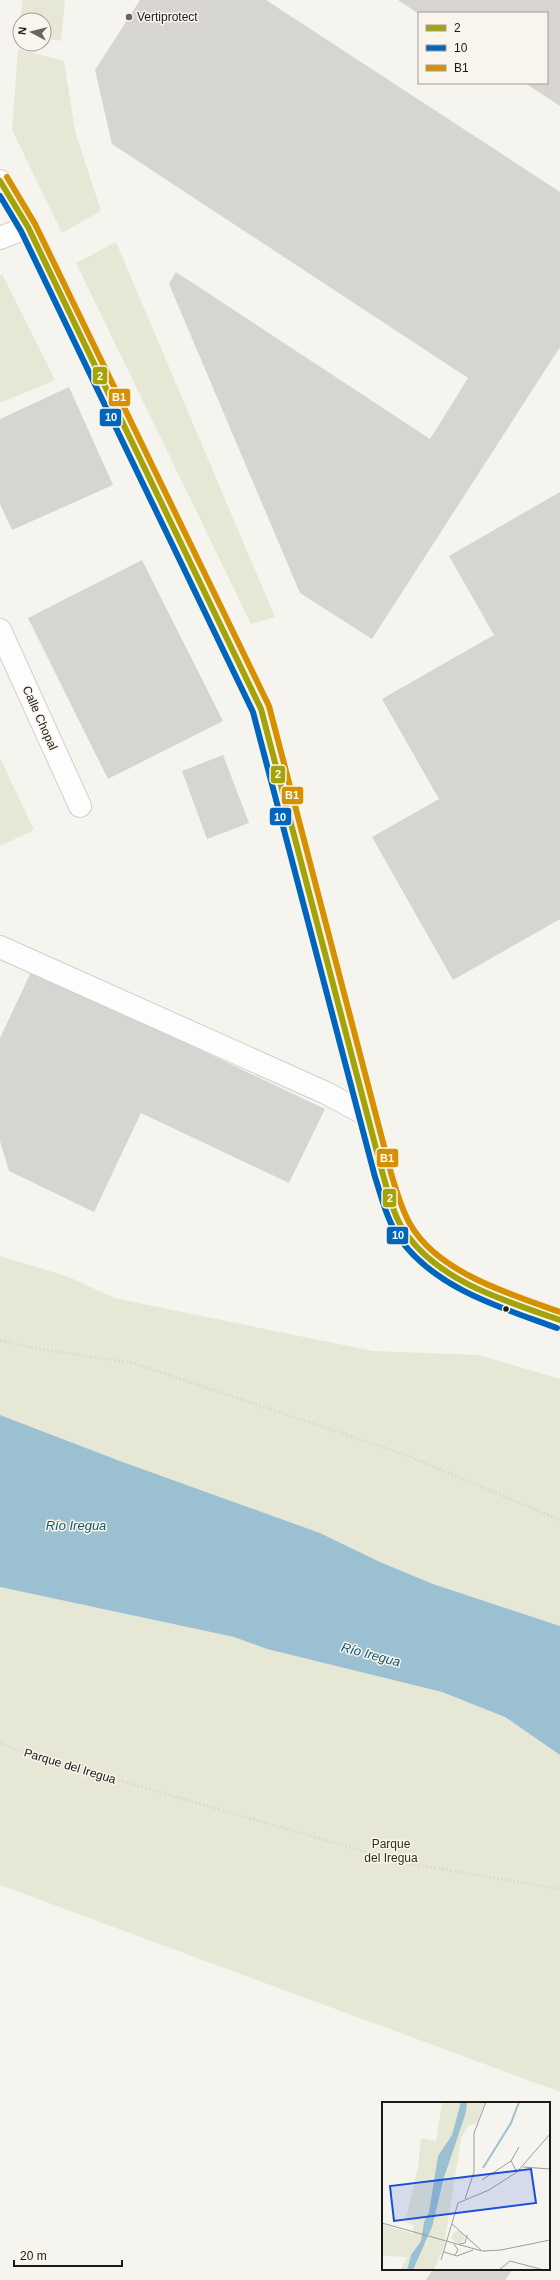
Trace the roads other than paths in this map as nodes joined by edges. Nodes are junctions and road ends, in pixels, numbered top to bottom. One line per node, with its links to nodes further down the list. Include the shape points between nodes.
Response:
1 (0, 181): 2 (street)
2 (28, 227): 3 (street); 7 (street, via 261,709)
3 (0, 238)
4 (0, 630): 5 (street, Calle Chopal)
5 (80, 806)
6 (0, 947): 7 (street, via 319,1090)
7 (367, 1115): 8 (street, via 392,1204 406,1234 447,1273 509,1302)
8 (560, 1320)

